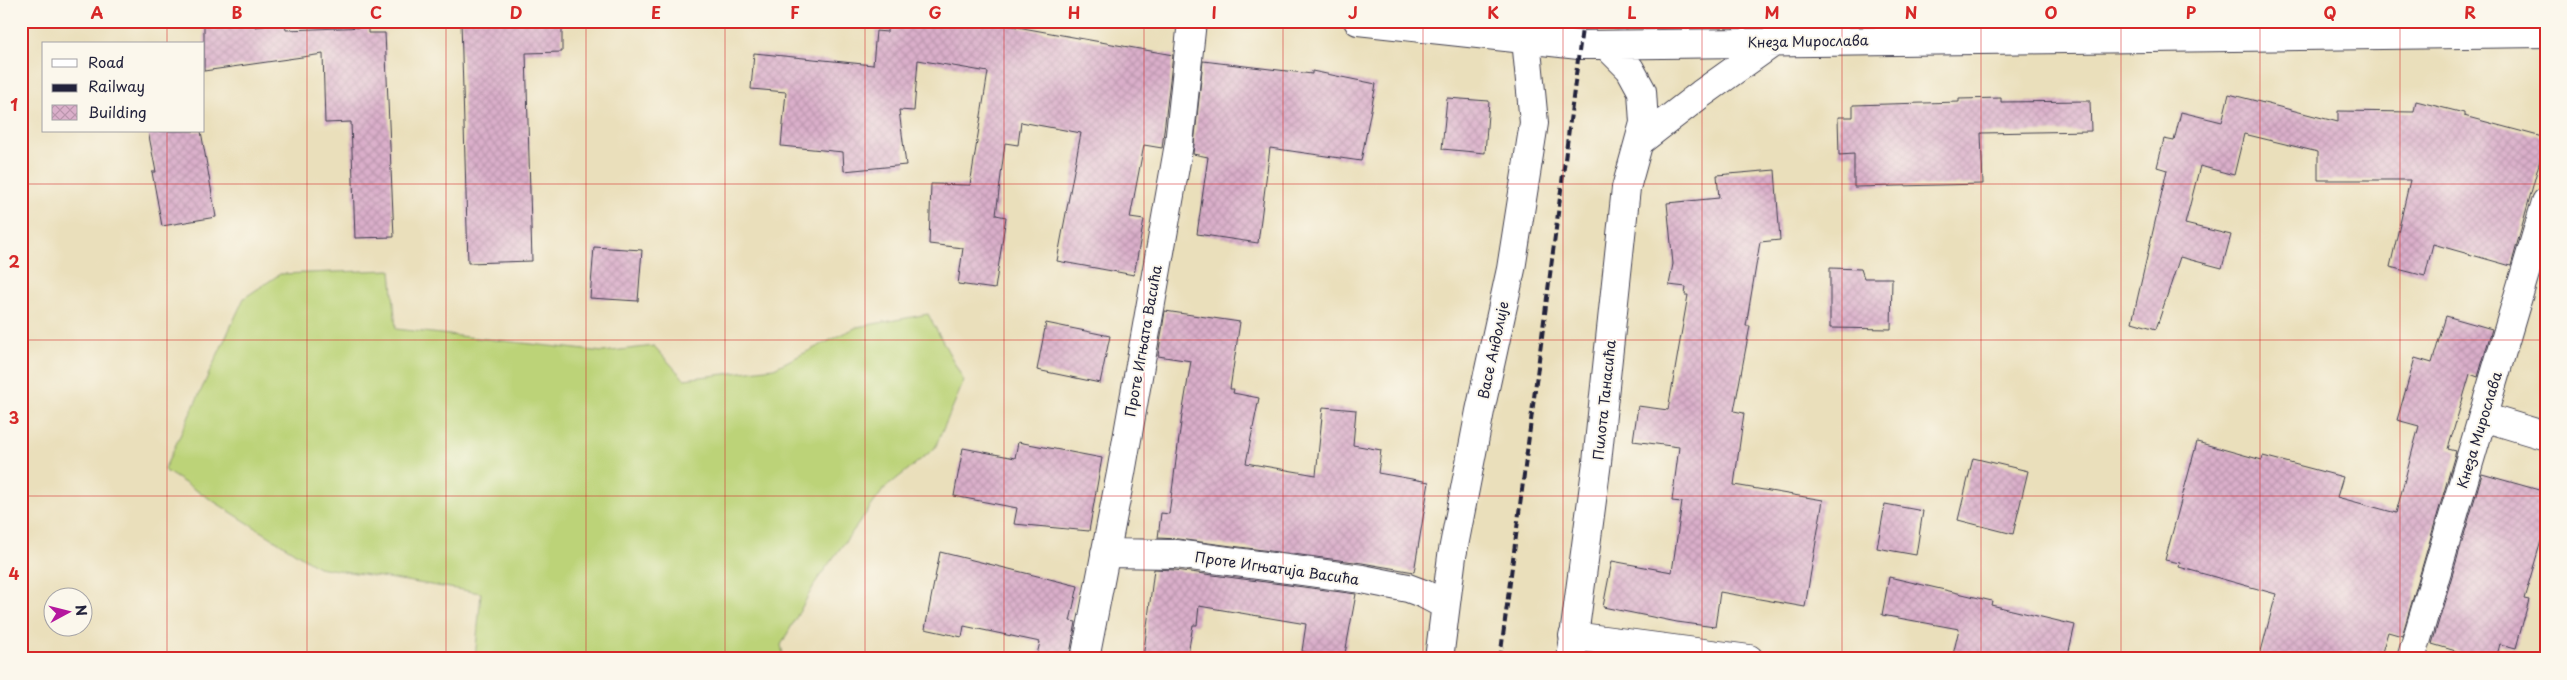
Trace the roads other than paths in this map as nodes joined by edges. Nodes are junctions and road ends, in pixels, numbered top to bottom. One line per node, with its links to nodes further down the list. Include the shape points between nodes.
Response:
1 (1192, 21): 11 (street, Проте Игњата Васића, via 1179,144)
2 (1358, 21): 4 (street, Кнеза Мирослава)
3 (2546, 33): 5 (street, Кнеза Мирослава)
4 (1526, 40): 6 (street, Кнеза Мирослава); 12 (street, Васе Андолије, via 1534,122 1511,268 1464,490)
5 (1774, 42): 6 (street, Кнеза Мирослава); 7 (street)
6 (1606, 45): 7 (street, Пилота Танасића, via 1630,68 1642,91 1644,123)
7 (1639, 142): 13 (street, Пилота Танасића, via 1626,188 1597,462)
8 (2546, 202): 9 (street, Кнеза Мирослава)
9 (2483, 417): 10 (street); 17 (street, Кнеза Мирослава)
10 (2546, 436)
11 (1105, 553): 12 (street, Проте Игњатија Васића, via 1176,554 1362,579 1408,588); 14 (street, Проте Игњата Васића)
12 (1445, 605): 15 (street, Васе Андолије)
13 (1572, 648): 16 (street)
14 (1085, 659)
15 (1439, 659)
16 (1749, 659)
17 (2411, 659)

